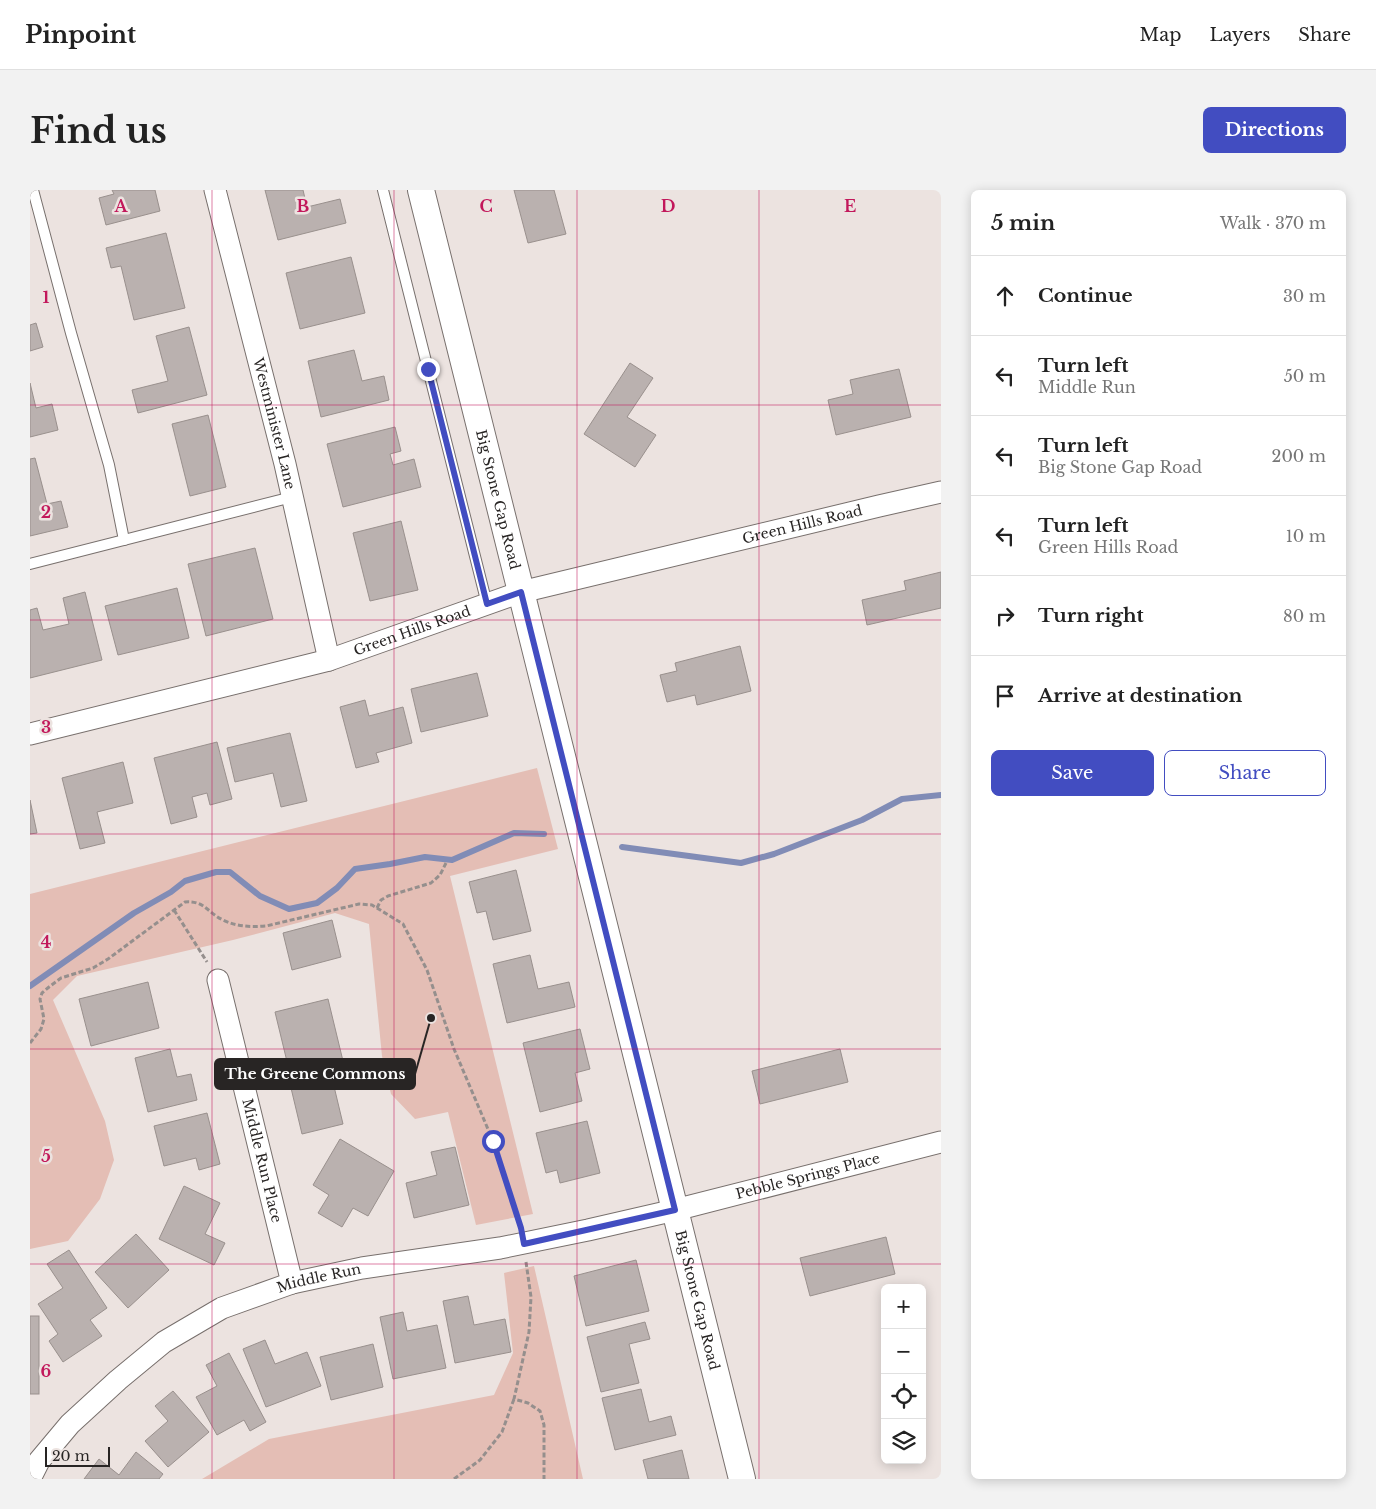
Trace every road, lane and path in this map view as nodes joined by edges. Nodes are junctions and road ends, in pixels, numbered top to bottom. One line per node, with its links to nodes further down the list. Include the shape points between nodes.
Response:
1 (33, 190): 7 (lane, via 109,465)
2 (215, 190): 6 (street, Westminister Lane)
3 (384, 190): 10 (lane)
4 (421, 190): 9 (street, Big Stone Gap Road)
5 (941, 492): 9 (street, Green Hills Road)
6 (292, 497): 7 (lane); 11 (street, Westminister Lane)
7 (124, 540): 8 (lane)
8 (30, 564)
9 (521, 592): 10 (street, Green Hills Road); 19 (street, Big Stone Gap Road)
10 (487, 604): 11 (street, Green Hills Road)
11 (329, 660): 12 (street, Green Hills Road)
12 (30, 734)
13 (446, 863): 14 (path, via 431,883 388,896)
14 (376, 908): 15 (path, via 359,904 251,927 223,920 193,901 185,902); 20 (path, via 403,924 427,970 454,1049 493,1141)
15 (174, 910): 16 (path); 17 (path, via 108,959 93,968 61,978 49,987 40,999 44,1019 41,1029)
16 (218, 980): 21 (street, Middle Run Place)
17 (30, 1043)
18 (941, 1142): 19 (street, Pebble Springs Place)
19 (675, 1210): 20 (street, Middle Run); 26 (street, Big Stone Gap Road)
20 (524, 1244): 21 (street, Middle Run, via 362,1268); 22 (path, via 531,1297 529,1332)
21 (292, 1283): 23 (street, Middle Run, via 222,1308 164,1342 70,1424)
22 (514, 1399): 24 (path, via 502,1432 480,1460); 25 (path, via 540,1411 544,1425)
23 (33, 1465)
24 (454, 1479)
25 (544, 1479)
26 (742, 1479)

